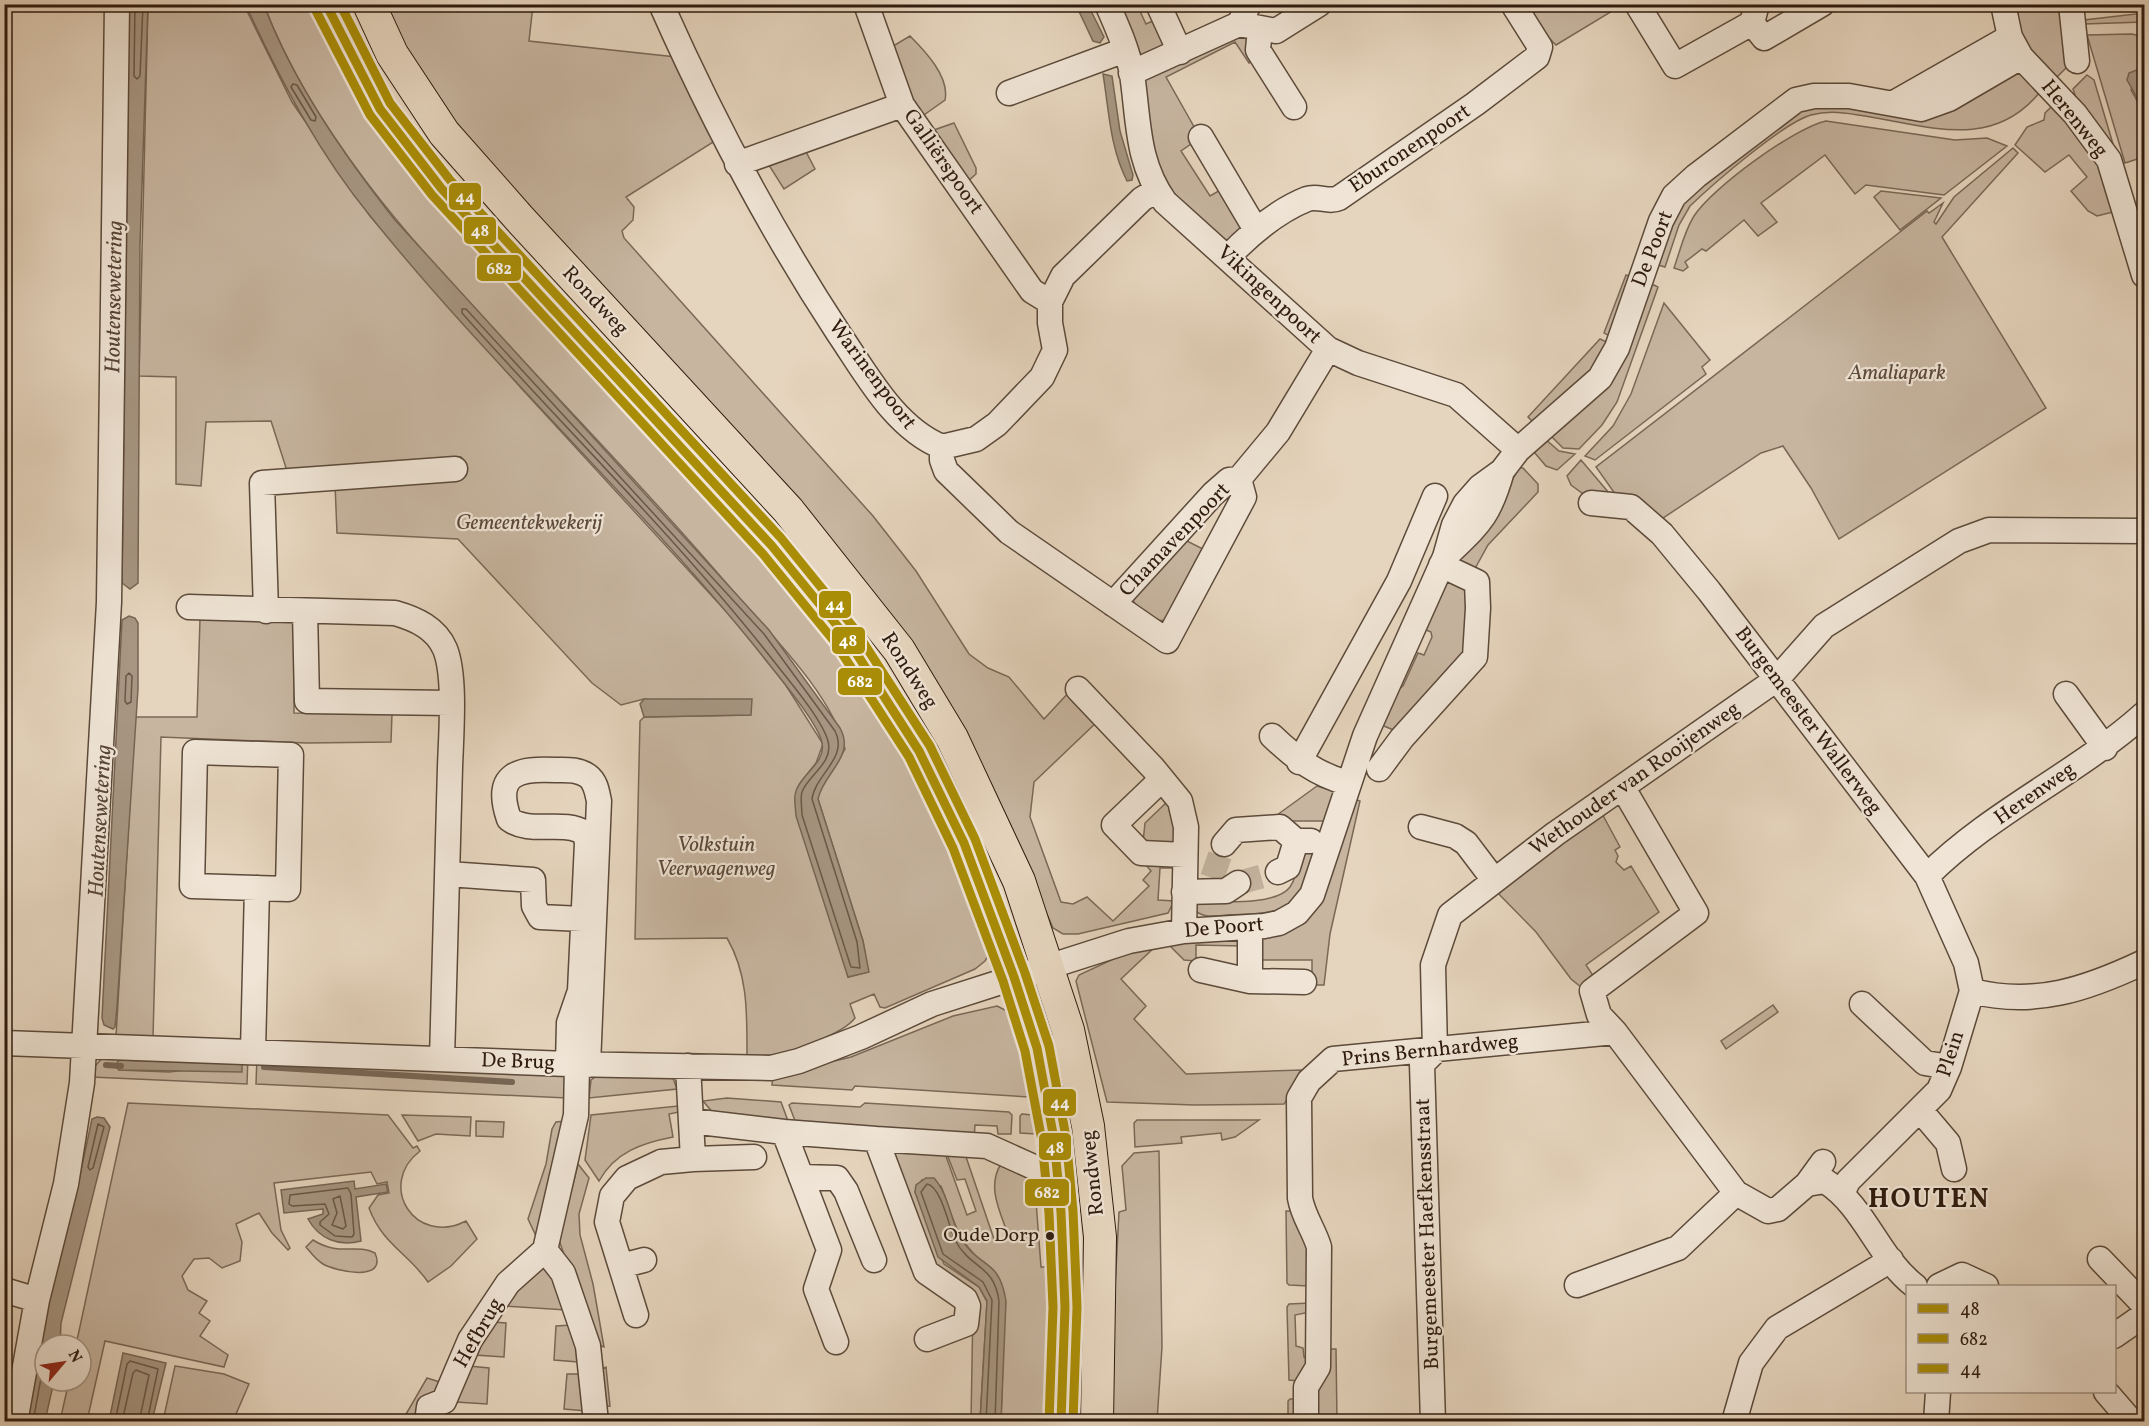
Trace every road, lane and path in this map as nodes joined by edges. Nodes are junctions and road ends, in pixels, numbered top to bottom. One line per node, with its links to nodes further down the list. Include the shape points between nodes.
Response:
1 (117, 4): 83 (street, via 109,602)
2 (326, 4): 76 (main road, Rondweg, via 380,108 441,188 772,546 844,634 919,751 964,843)
3 (369, 4): 74 (main road, Rondweg, via 392,54 444,133 788,510 899,650 952,738 1019,881)
4 (661, 4): 25 (street, Warinenpoort)
5 (866, 4): 22 (street, Galliërspoort)
6 (1107, 4): 17 (street, Vikingenpoort)
7 (1158, 4): 18 (street)
8 (1319, 4): 15 (street, via 1276,31)
9 (1513, 4): 27 (street, Eburonenpoort, via 1540,47 1537,57 1339,198 1307,200)
10 (1637, 4): 14 (street, via 1675,66)
11 (1822, 4): 14 (street, via 1764,38)
12 (2003, 4): 16 (street)
13 (2071, 4): 19 (street, Herenweg)
14 (1755, 14)
15 (1249, 19): 18 (street); 23 (street, via 1258,50)
16 (2015, 47): 29 (street, Herenweg, via 2075,114 2109,160); 33 (street, De Poort, via 1949,99 1921,109 1849,96 1797,100 1696,176 1674,196 1661,221 1617,348 1600,378)
17 (1125, 50): 20 (street, Vikingenpoort); 21 (street)
18 (1180, 52): 20 (street)
19 (2077, 62)
20 (1131, 74): 26 (street, Vikingenpoort, via 1138,142)
21 (1009, 93)
22 (902, 105): 25 (street); 30 (street, Galliërspoort, via 1032,291)
23 (1294, 107)
24 (1201, 137): 27 (street, Vikingenpoort)
25 (736, 164): 32 (street, Warinenpoort, via 813,295 864,371 917,434)
26 (1157, 190): 28 (street, Vikingenpoort, via 1165,202); 30 (street, via 1142,199 1063,276)
27 (1256, 230): 28 (street, Eburonenpoort)
28 (1228, 257): 31 (street, Vikingenpoort)
29 (2145, 275)
30 (1050, 302): 32 (street, via 1055,350 1042,376 997,424 976,439)
31 (1328, 349): 33 (street, Vikingenpoort, via 1456,396); 35 (street, Chamavenpoort, via 1278,432)
32 (942, 447): 42 (street, Chamavenpoort, via 946,471 1009,532)
33 (1518, 450): 39 (street, De Poort, via 1502,471 1486,515)
34 (455, 469): 44 (street, via 262,483)
35 (1239, 479): 42 (street, Chamavenpoort, via 1229,480 1214,494); 42 (street, Chamavenpoort, via 1244,497 1167,641)
36 (1435, 496): 40 (street)
37 (1591, 503): 46 (street, Burgemeester Wallerweg, via 1631,507 1662,534)
38 (2145, 531): 46 (street, Wethouder van Rooijenweg, via 1989,530 1959,541 1824,626)
39 (1443, 561): 41 (street, De Poort); 54 (street, via 1477,582 1475,657)
40 (1399, 581): 41 (street); 53 (street)
41 (1428, 592): 56 (street, De Poort)
42 (1113, 604)
43 (189, 606): 44 (street)
44 (266, 611): 45 (street)
45 (305, 611): 49 (street, via 395,613 416,619 435,633 445,648 450,667); 49 (street, via 307,701)
46 (1778, 679): 57 (street, Wethouder van Rooijenweg); 65 (street, Burgemeester Wallerweg)
47 (1078, 689): 55 (street)
48 (2066, 694): 52 (street)
49 (450, 703): 64 (street)
50 (2145, 714): 52 (street, Herenweg)
51 (1272, 736): 53 (street)
52 (2105, 748): 65 (street, Herenweg, via 2025,799)
53 (1299, 762): 56 (street, via 1323,776)
54 (1379, 769)
55 (1157, 774): 62 (street, via 1180,801); 62 (street, via 1114,825 1141,853)
56 (1347, 783): 60 (street, De Poort)
57 (1623, 788): 66 (street, Wethouder van Rooijenweg); 81 (street, via 1696,913 1592,991 1599,1015)
58 (1421, 827): 66 (street, via 1466,843)
59 (1296, 841): 60 (street); 61 (street, via 1280,827 1236,830); 63 (street, via 1288,867)
60 (1328, 842): 71 (street, De Poort, via 1312,895 1297,914)
61 (1224, 844)
62 (1185, 855): 69 (street)
63 (1278, 872)
64 (448, 874): 70 (street, via 533,880 534,906 540,917); 86 (street)
65 (1927, 876): 79 (street, Burgemeester Wallerweg, via 1966,963)
66 (1494, 880): 85 (street, Wethouder van Rooijenweg, via 1450,915 1433,965)
67 (1238, 883): 69 (street, via 1226,891 1210,885)
68 (257, 888): 68 (street, via 288,889 291,755 195,752 192,886); 84 (street)
69 (1184, 892): 72 (street)
70 (582, 919): 87 (street, via 579,991 569,1023); 87 (street, via 585,833 578,828 516,824 509,819 504,793 508,782 520,771 579,771 590,777 599,801)
71 (1250, 927): 72 (street, De Poort); 77 (street)
72 (1184, 930): 74 (street, De Poort, via 1128,941)
73 (2145, 962): 79 (street, via 2094,986 2056,994 2001,998)
74 (1048, 967): 76 (street, De Poort); 127 (main road, Rondweg, via 1068,1030 1088,1126 1100,1237)
75 (1201, 970): 77 (street)
76 (1014, 977): 88 (street, De Brug, via 932,1004 783,1067); 97 (main road, Rondweg, via 1037,1048)
77 (1250, 981): 78 (street)
78 (1304, 982)
79 (1972, 991): 89 (street, Plein)
80 (1862, 1004): 89 (street, via 1925,1063)
81 (1615, 1032): 85 (street, Prins Bernhardweg); 102 (street)
82 (4, 1043): 83 (street, De Brug)
83 (84, 1044): 84 (street, De Brug); 114 (street, via 80,1099 66,1184)
84 (253, 1051): 86 (street, De Brug)
85 (1435, 1051): 128 (street, Prins Bernhardweg, via 1333,1059 1309,1081 1299,1098 1300,1198 1319,1247 1318,1367 1306,1387); 129 (street, Burgemeester Haefkensstraat, via 1422,1064)
86 (442, 1059): 87 (street, De Brug)
87 (578, 1064): 88 (street, De Brug); 103 (street, via 576,1115)
88 (688, 1066): 91 (street)
89 (1949, 1067): 90 (street, Plein, via 1939,1090)
90 (1920, 1110): 98 (street, via 1948,1143); 101 (street, Plein, via 1848,1181)
91 (691, 1121): 92 (street); 95 (street)
92 (784, 1132): 93 (street); 99 (street)
93 (876, 1138): 97 (street, via 987,1146 1038,1169); 119 (street, via 926,1272 965,1299 968,1306 966,1324)
94 (754, 1157): 95 (street)
95 (693, 1159): 108 (street, via 661,1162 627,1178 612,1196 607,1222)
96 (1822, 1162): 100 (street)
97 (1057, 1167): 126 (main road, Rondweg, via 1065,1306)
98 (1954, 1169)
99 (801, 1177): 106 (street, via 837,1178); 120 (street, via 829,1250 816,1288)
100 (1807, 1184): 101 (street, via 1825,1181); 102 (street, via 1778,1209 1768,1211)
101 (1843, 1192): 107 (street)
102 (1745, 1198): 109 (street, via 1678,1248)
103 (545, 1250): 124 (street, Hefbrug, via 508,1283 470,1340 444,1401 429,1407); 125 (street, via 563,1273 588,1346)
104 (2100, 1259): 115 (street)
105 (644, 1260): 108 (street)
106 (874, 1260)
107 (1891, 1260): 110 (street); 130 (street, via 1777,1328 1751,1363)
108 (621, 1266): 116 (street)
109 (1577, 1285)
110 (1913, 1285)
111 (1943, 1285): 112 (street, via 1962,1275)
112 (1982, 1285)
113 (4, 1290): 114 (street)
114 (37, 1300): 123 (street)
115 (2145, 1305)
116 (636, 1316)
117 (2145, 1316): 118 (street)
118 (2116, 1335)
119 (927, 1339)
120 (837, 1342)
121 (1938, 1393): 131 (street)
122 (2107, 1393): 132 (street)
123 (15, 1422)
124 (427, 1422)
125 (596, 1422)
126 (1061, 1422)
127 (1097, 1422)
128 (1306, 1422)
129 (1433, 1422)
130 (1734, 1422)
131 (1936, 1422)
132 (2132, 1422)

